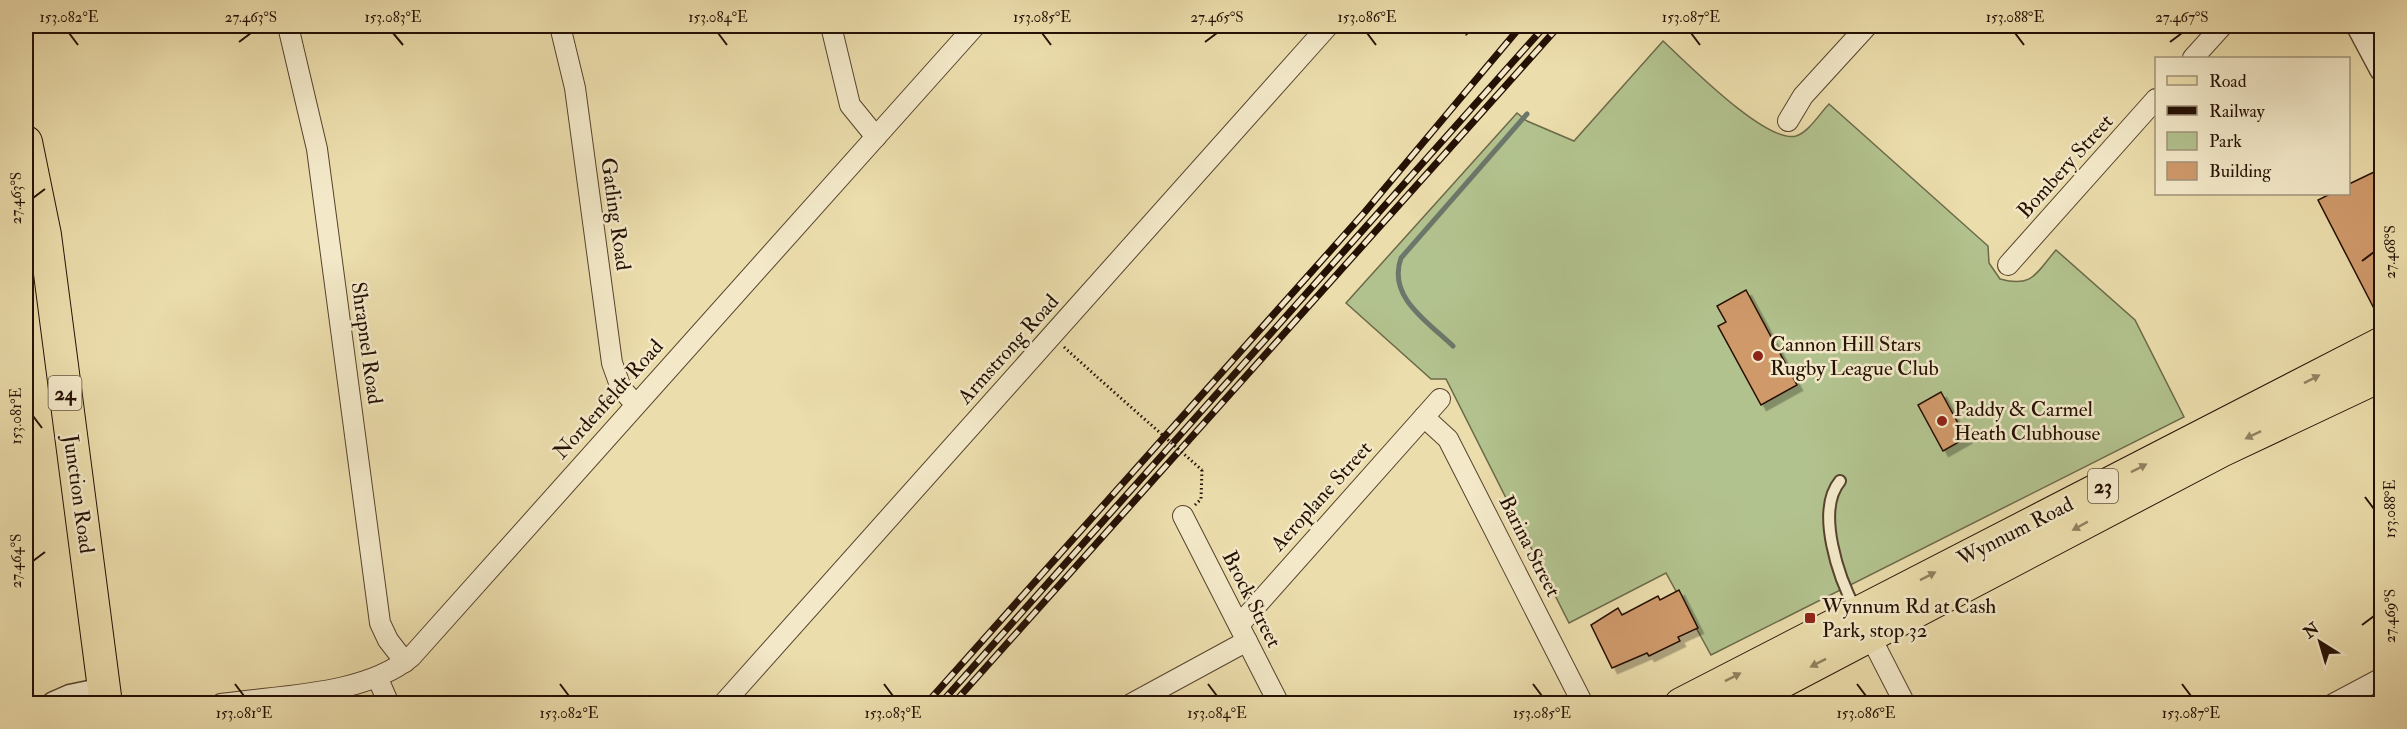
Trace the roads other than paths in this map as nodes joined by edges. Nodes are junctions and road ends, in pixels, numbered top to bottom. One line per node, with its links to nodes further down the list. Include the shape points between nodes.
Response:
1 (288, 26): 25 (street, Shrapnel Road, via 321,177 380,623)
2 (560, 26): 19 (street, Gatling Road, via 575,88 612,363 621,387)
3 (831, 26): 13 (street, via 850,105)
4 (975, 26): 13 (street, Nordenfeldt Road)
5 (1328, 26): 32 (street, Armstrong Road)
6 (1867, 26): 12 (street, via 1803,96)
7 (2223, 26): 9 (street)
8 (2359, 26): 10 (street)
9 (2194, 57)
10 (2382, 69)
11 (2155, 101): 15 (street, Bombery Street)
12 (1788, 121)
13 (876, 137): 19 (street, Nordenfeldt Road)
14 (26, 142): 28 (main road, Junction Road / 24, via 45,235)
15 (2008, 265)
16 (2382, 343): 23 (main road, Wynnum Road / 23, one-way to 16)
17 (2382, 375): 23 (main road, Wynnum Road / 23, one-way to 23)
18 (1440, 399): 20 (street, Aeroplane Street)
19 (635, 404): 25 (street, Nordenfeldt Road)
20 (1424, 417): 24 (street, Aeroplane Street); 35 (street, Barina Street, via 1448,439)
21 (1840, 481): 23 (lane, via 1832,491 1829,508 1838,570)
22 (1183, 516): 24 (street, Brock Street)
23 (1864, 625): 36 (main road, Wynnum Road / 23, one-way to 23); 37 (main road, Wynnum Road / 23, one-way to 37); 38 (street)
24 (1243, 633): 33 (street, Aeroplane Street); 34 (street, Brock Street)
25 (405, 662): 27 (street, Nordenfeldt Road)
26 (2382, 678): 39 (street)
27 (378, 679): 30 (street, Nordenfeldt Road); 31 (street)
28 (105, 697): 29 (street, via 70,697)
29 (54, 704)
30 (221, 704)
31 (389, 704)
32 (723, 704)
33 (1131, 704)
34 (1279, 704)
35 (1583, 704)
36 (1681, 704)
37 (1740, 704)
38 (1905, 704)
39 (2333, 704)

